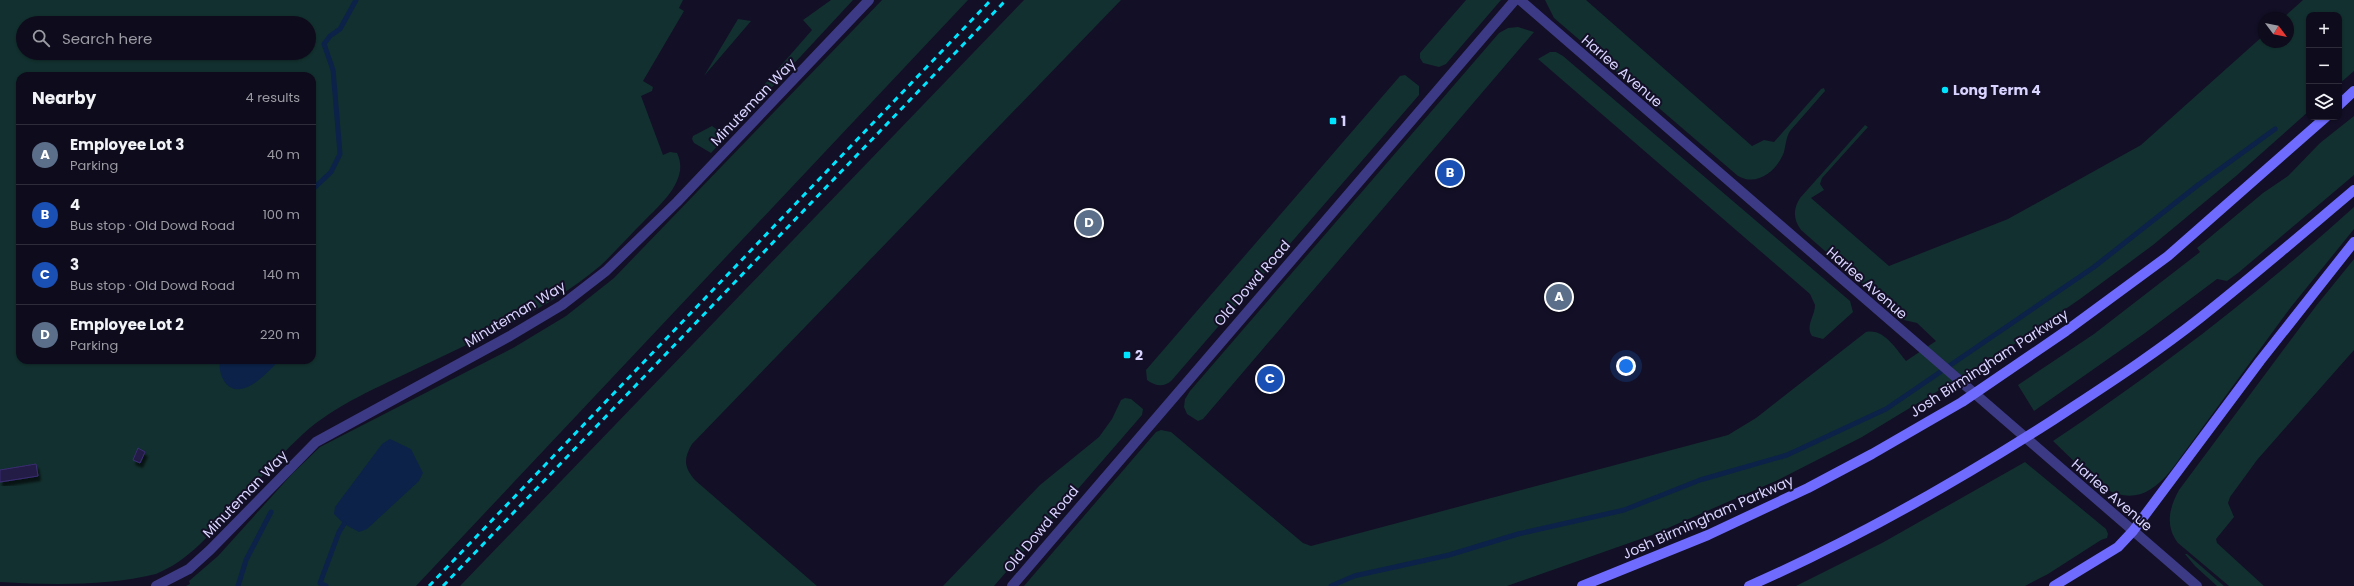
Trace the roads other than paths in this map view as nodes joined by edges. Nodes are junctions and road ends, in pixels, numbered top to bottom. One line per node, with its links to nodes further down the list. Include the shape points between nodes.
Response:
1 (869, 0): 10 (street, Minuteman Way, via 677,202 606,271 562,305 510,336 316,442 210,550 188,569)
2 (1515, 0): 11 (street, Old Dowd Road)
3 (1520, 0): 9 (street, Harlee Avenue)
4 (2354, 91): 5 (main road)
5 (2342, 102)
6 (2323, 120): 12 (main road, Josh Birmingham Parkway, via 2168,256 2066,331 1962,402 1808,488 1708,535)
7 (2354, 190): 13 (main road, via 2198,319 2096,392 2000,454 1900,512)
8 (2354, 242): 9 (main road, via 2265,354)
9 (2133, 531): 14 (main road, via 2118,546); 15 (street, Harlee Avenue)
10 (156, 586)
11 (1012, 586)
12 (1582, 586)
13 (1749, 586)
14 (2054, 586)
15 (2197, 586)

